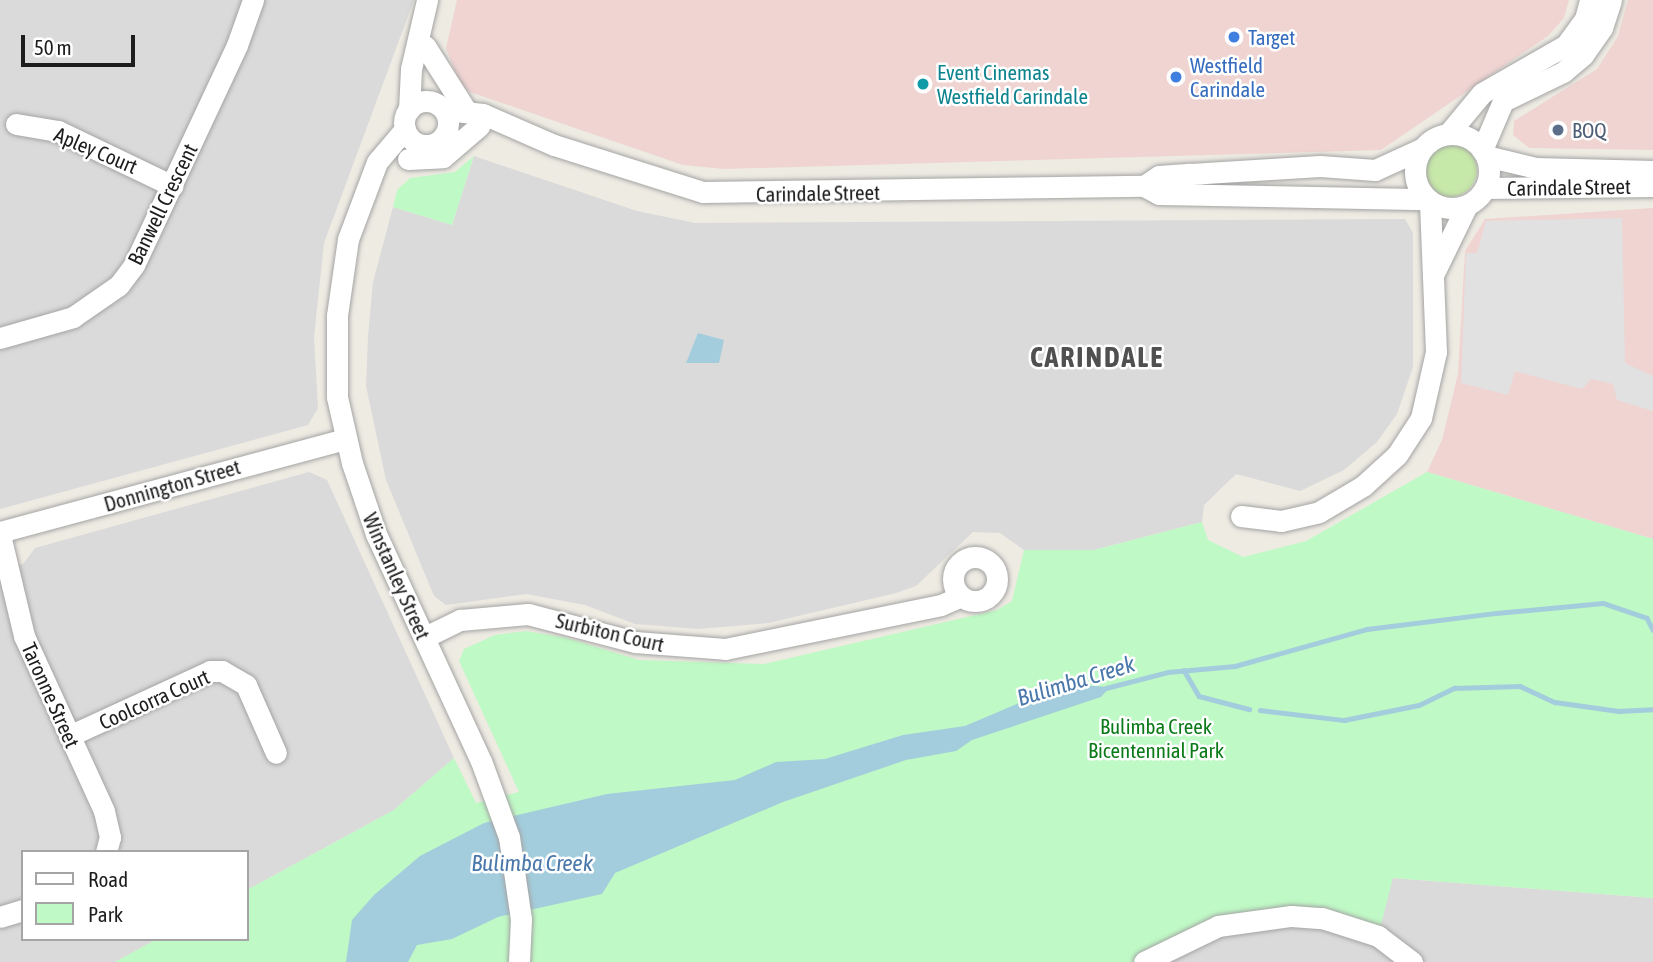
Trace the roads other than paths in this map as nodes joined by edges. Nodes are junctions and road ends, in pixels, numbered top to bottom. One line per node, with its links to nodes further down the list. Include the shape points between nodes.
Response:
1 (253, 0): 18 (street, Banwell Crescent)
2 (427, 0): 8 (street, via 411,69)
3 (439, 0): 6 (street)
4 (1590, 0): 12 (street, via 1585,19 1566,46 1482,93)
5 (1611, 0): 15 (street, via 1602,28 1583,55 1563,72 1503,101)
6 (425, 46): 7 (street); 7 (street, via 422,69)
7 (447, 113): 8 (street); 10 (street, Carindale Street); 11 (street, Carindale Street); 14 (street, via 440,140)
8 (407, 119): 14 (street); 17 (street, Winstanley Street, via 377,162)
9 (16, 124): 18 (street, Apley Court, via 58,131)
10 (479, 126): 11 (street, Carindale Street); 14 (street, via 443,157)
11 (501, 126): 19 (street, Carindale Street, via 703,192)
12 (1448, 134): 13 (street); 15 (street, via 1468,137)
13 (1421, 149): 19 (street, Carindale Street, via 1375,170 1320,166 1159,176); 22 (street, via 1416,177)
14 (415, 152): 17 (street)
15 (1484, 153): 16 (street, Carindale Street, via 1536,168); 21 (street)
16 (1653, 171)
17 (370, 182): 26 (street, Winstanley Street, via 348,239 337,315 335,364)
18 (173, 186): 25 (street, Banwell Crescent, via 119,285 73,317)
19 (1144, 186): 22 (street, Carindale Street, via 1160,194)
20 (1653, 186): 21 (street, Carindale Street)
21 (1485, 188): 23 (street)
22 (1429, 200): 23 (street, via 1448,208); 24 (street)
23 (1467, 205): 24 (street)
24 (1435, 271): 27 (street, via 1432,385 1421,418 1397,455 1363,486 1319,512 1281,521)
25 (0, 338)
26 (345, 439): 28 (street, Donnington Street); 30 (street, Winstanley Street, via 376,534)
27 (1241, 516)
28 (0, 534): 31 (street, Taronne Street, via 24,636)
29 (961, 596): 30 (street, Surbiton Court, via 941,605 725,649 635,642 528,614 460,620)
30 (425, 637): 36 (street, Winstanley Street, via 509,837 521,919)
31 (69, 736): 32 (street, Coolcorra Court, via 210,671 222,671 246,685); 33 (street, Taronne Street, via 104,811 110,836)
32 (276, 752)
33 (106, 850)
34 (21, 911): 35 (street)
35 (0, 918)
36 (519, 962)
37 (1144, 962): 38 (street, via 1218,926 1291,916 1322,918 1378,936)
38 (1412, 962)

